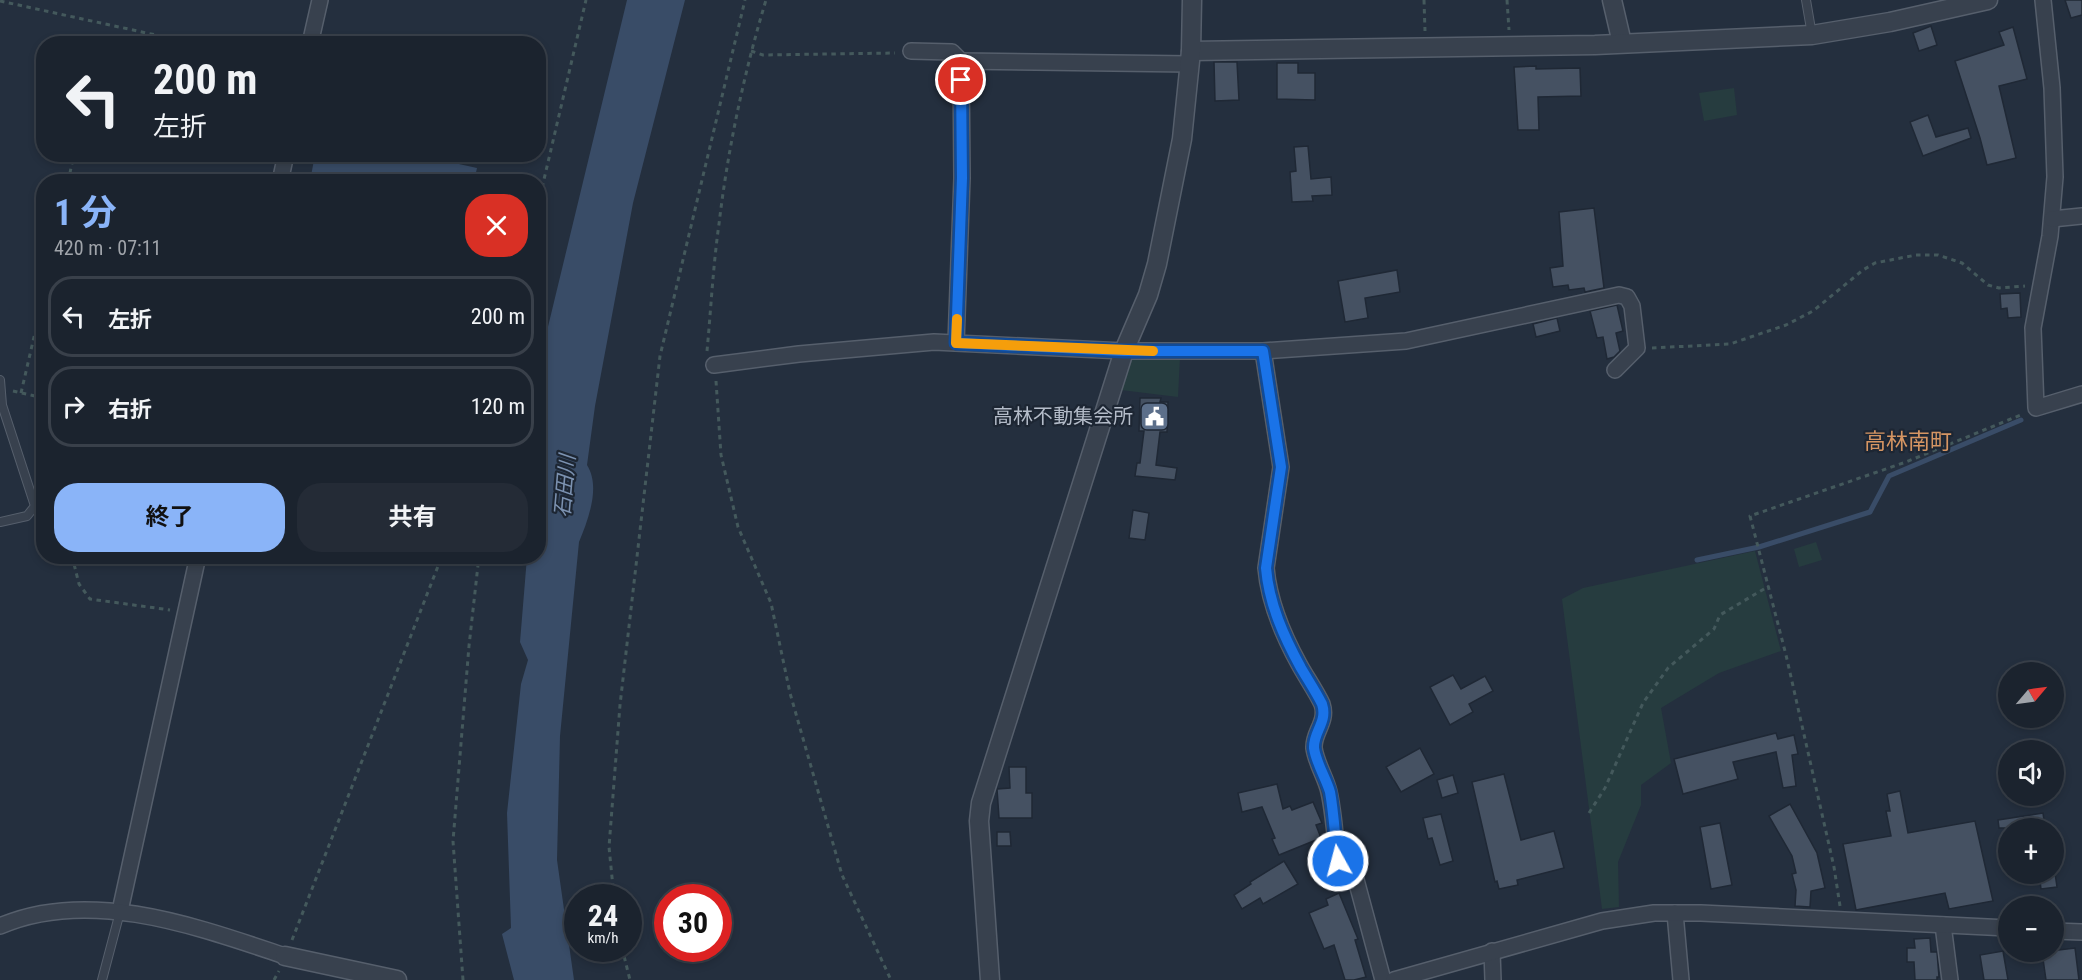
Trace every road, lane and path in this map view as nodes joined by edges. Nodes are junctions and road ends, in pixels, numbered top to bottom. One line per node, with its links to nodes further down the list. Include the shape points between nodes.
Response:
1 (320, 0): 15 (street)
2 (586, 0): 23 (path)
3 (746, 0): 48 (path, via 660,356 620,705 609,847)
4 (766, 0): 19 (path)
5 (1192, 0): 21 (street)
6 (1424, 0): 18 (path)
7 (1507, 0): 17 (path)
8 (1612, 0): 16 (street)
9 (1806, 0): 13 (lane)
10 (1988, 0): 13 (street)
11 (2043, 0): 25 (street, via 2052,88)
12 (0, 2): 14 (path)
13 (1812, 35): 16 (street)
14 (159, 36)
15 (312, 36)
16 (1623, 44): 17 (street)
17 (1510, 46): 18 (street)
18 (1426, 48): 21 (street)
19 (751, 51): 20 (path, via 763,55); 32 (path, via 733,130 719,224 706,363)
20 (911, 51): 22 (street, via 952,52)
21 (1191, 57): 22 (street); 30 (street, via 1182,139 1157,264)
22 (961, 61): 28 (street, via 962,178)
23 (545, 174)
24 (2082, 216): 25 (street)
25 (2052, 219): 26 (street)
26 (2039, 285): 29 (path, via 2000,288 1988,285 1962,263 1938,255 1916,255 1875,263 1813,311 1786,325 1730,344); 39 (street, via 2033,328)
27 (36, 328): 36 (path)
28 (956, 343): 30 (street); 32 (street, via 810,353)
29 (1637, 348): 31 (street, via 1632,306 1627,297 1618,295 1406,341); 33 (street)
30 (1124, 351): 31 (street); 65 (street, via 981,803)
31 (1263, 351): 66 (street, via 1281,467 1267,583 1292,652 1324,714 1314,749 1329,791 1338,861 1355,876)
32 (714, 365): 64 (path, via 721,455 732,507 771,603 790,693 842,875)
33 (1615, 370)
34 (0, 380): 35 (lane)
35 (0, 386): 36 (path); 40 (lane, via 2,405 35,506 27,516)
36 (21, 393): 38 (path)
37 (2082, 394): 39 (street)
38 (36, 396)
39 (2036, 408): 45 (path, via 1906,462 1750,516)
40 (0, 522)
41 (74, 564): 46 (path, via 79,584 90,599)
42 (196, 564): 46 (street)
43 (439, 564): 58 (path)
44 (478, 564): 62 (path, via 453,841)
45 (1769, 586): 47 (path, via 1719,615 1714,628 1668,668 1643,703 1605,788); 51 (path, via 1834,867)
46 (186, 614): 49 (street)
47 (1589, 813)
48 (613, 884)
49 (120, 911): 53 (street, via 48,913); 58 (street, via 200,928); 60 (lane)
50 (1675, 913): 51 (street); 57 (street, via 1602,921); 69 (street)
51 (1843, 922): 52 (street)
52 (1943, 925): 54 (street); 70 (street)
53 (0, 926)
54 (1998, 928)
55 (2064, 931): 56 (street)
56 (2082, 932)
57 (1492, 951): 67 (street); 68 (street)
58 (285, 956): 61 (street)
59 (626, 962): 63 (path)
60 (102, 980)
61 (397, 980)
62 (463, 980)
63 (630, 980)
64 (891, 980)
65 (990, 980)
66 (1383, 980)
67 (1394, 980)
68 (1493, 980)
69 (1681, 980)
70 (1950, 980)

